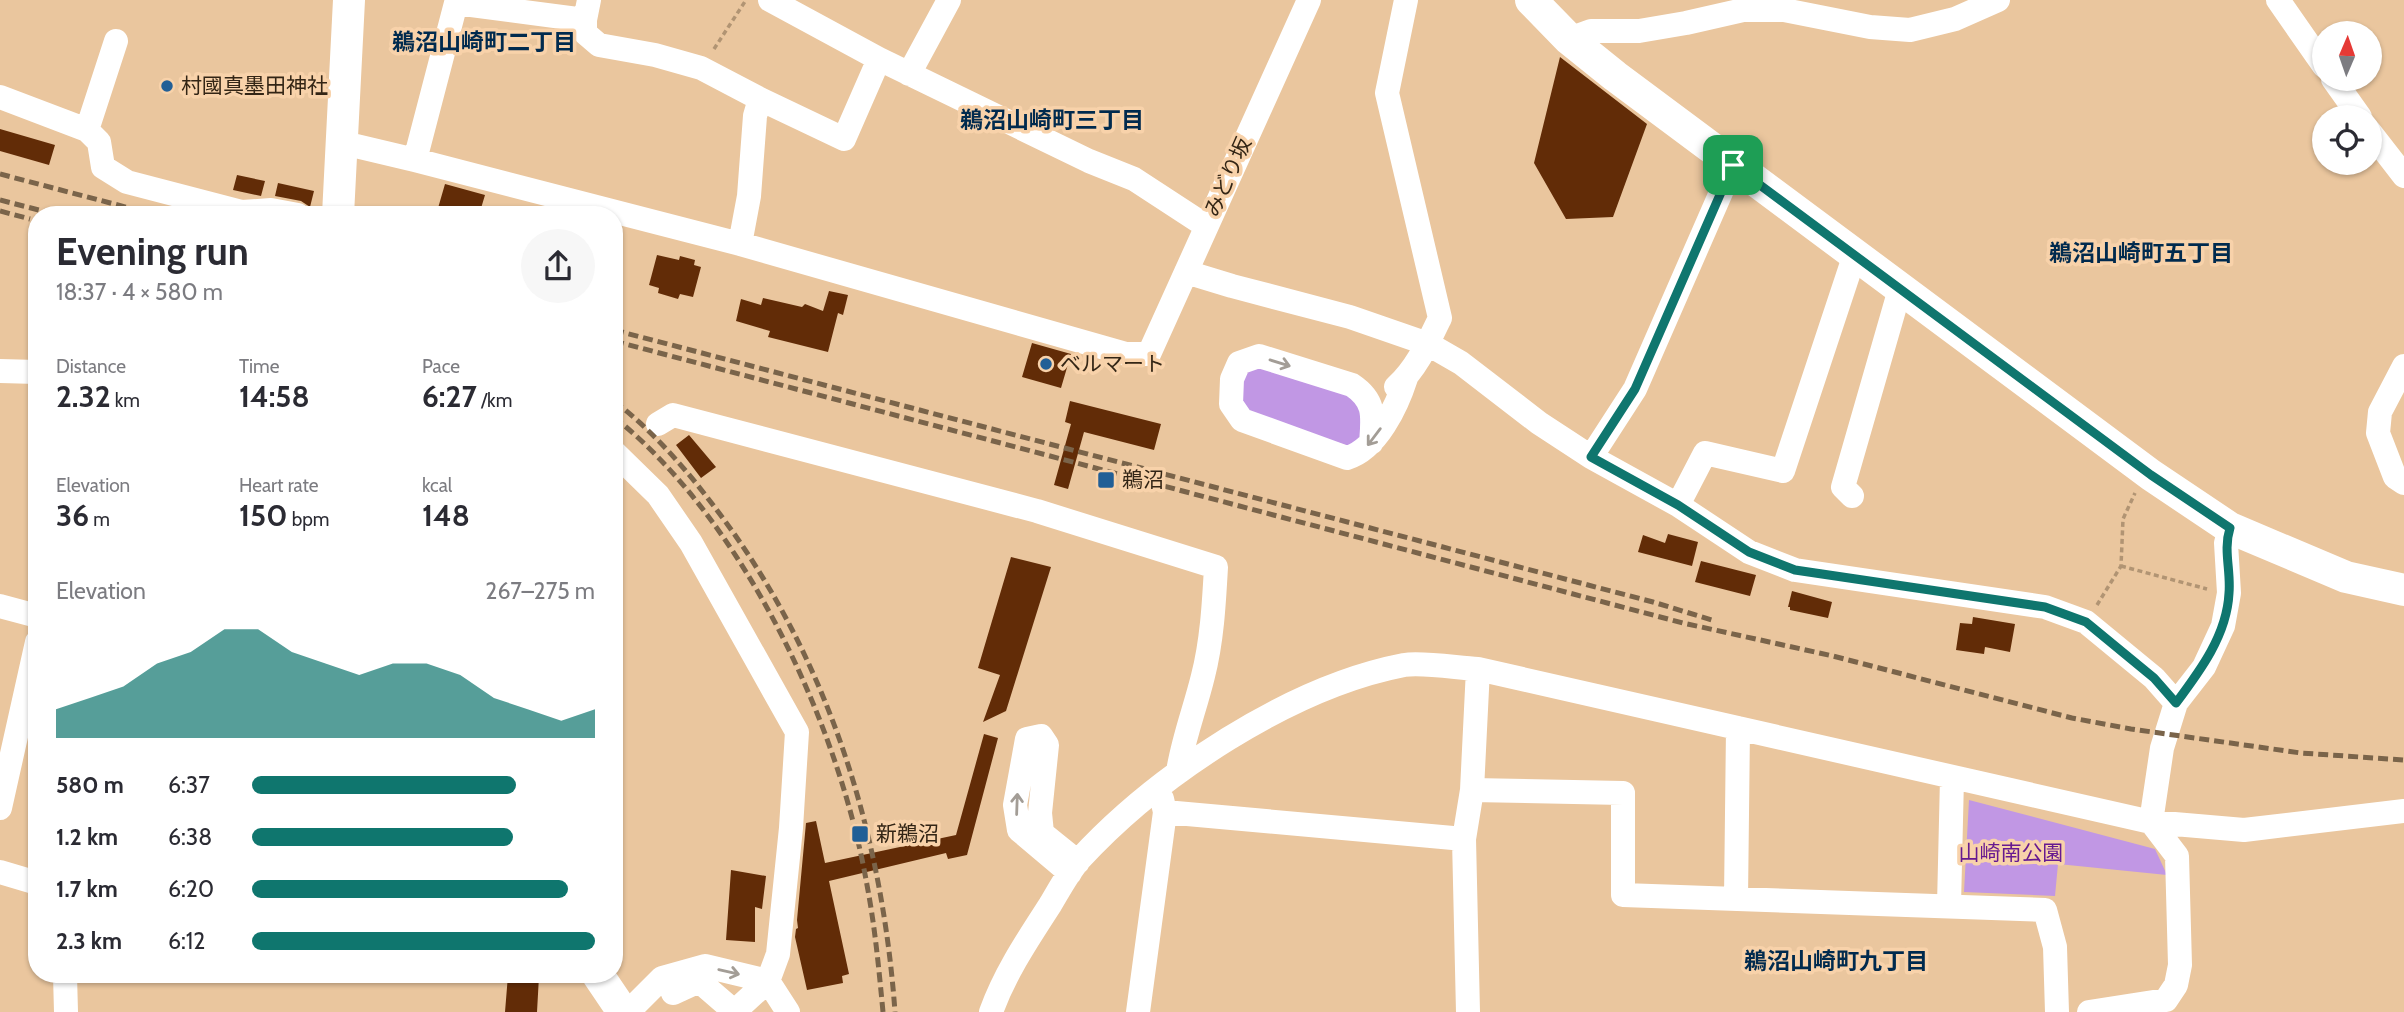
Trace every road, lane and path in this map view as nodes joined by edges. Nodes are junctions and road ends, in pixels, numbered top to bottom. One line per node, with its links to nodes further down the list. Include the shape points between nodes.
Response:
1 (349, 0): 21 (main road)
2 (746, 0): 16 (path)
3 (770, 0): 15 (street)
4 (948, 0): 17 (street)
5 (1309, 0): 30 (street, みどり坂)
6 (1406, 0): 35 (street, via 1387,93 1440,318)
7 (1531, 0): 12 (main road)
8 (1998, 0): 12 (street, via 1955,19 1910,30 1784,10 1743,10 1639,31 1591,31)
9 (2278, 0): 14 (street)
10 (455, 1): 11 (street); 23 (street)
11 (587, 10): 16 (street, via 585,33 599,45)
12 (1569, 39): 24 (main road)
13 (116, 41): 20 (street)
14 (2312, 49)
15 (879, 59): 17 (street); 19 (street, via 844,139)
16 (701, 68): 19 (street)
17 (909, 74): 30 (street, via 1134,178)
18 (0, 97): 20 (street)
19 (760, 99): 31 (street)
20 (87, 130): 26 (street, via 99,142 103,167 127,182)
21 (343, 145): 23 (street); 27 (main road)
22 (2382, 148): 25 (street)
23 (415, 160): 28 (street)
24 (1733, 165): 32 (main road); 43 (street, via 1635,389)
25 (2404, 176)
26 (219, 206)
27 (339, 206)
28 (593, 206)
29 (623, 214): 31 (street)
30 (1206, 226): 33 (street, みどり坂)
31 (740, 244): 33 (street, みどり坂, via 1126,355 1149,354)
32 (1855, 254): 34 (main road); 48 (street, via 1783,471 1705,453)
33 (1186, 272): 35 (street, via 1350,317)
34 (1900, 289): 45 (main road); 47 (street, via 1843,487)
35 (1428, 344): 39 (street); 43 (street)
36 (2404, 366): 46 (street, via 2380,412 2378,433 2395,477)
37 (0, 371): 38 (street)
38 (28, 372)
39 (1406, 378): 40 (street, via 1388,394); 42 (street, one-way to 42, via 1398,404)
40 (1365, 393): 42 (street, via 1373,413); 42 (street, one-way to 40, via 1359,455 1347,458 1242,420 1231,404 1232,379 1239,363 1259,356)
41 (658, 424): 60 (street, via 673,415 1037,511 1216,567 1204,674)
42 (1371, 443)
43 (1591, 457): 48 (street)
44 (623, 461): 74 (street, via 658,495 691,543 797,732 778,954)
45 (2151, 475): 49 (main road); 50 (path, via 2136,489 2123,519)
46 (2404, 482)
47 (1852, 496)
48 (1678, 505): 55 (street, via 1749,552 1795,570 2045,607)
49 (2230, 528): 51 (main road, via 2346,577); 52 (street, via 2226,543)
50 (2121, 566): 52 (path); 55 (path)
51 (2404, 590)
52 (2230, 593): 57 (street, via 2223,626 2203,667)
53 (0, 606): 54 (street)
54 (28, 614)
55 (2086, 622): 57 (street, via 2154,678)
56 (1478, 669): 59 (street); 60 (street, via 1407,664 1344,682 1283,707); 63 (street)
57 (2176, 703): 67 (street, via 2162,748)
58 (28, 720): 64 (street)
59 (1738, 728): 61 (street); 72 (street)
60 (1178, 772): 62 (street)
61 (1952, 778): 67 (street); 73 (street)
62 (1159, 788): 66 (street); 69 (street, via 1121,818)
63 (1472, 790): 68 (street); 72 (street, via 1623,793 1623,895)
64 (0, 808)
65 (2404, 811): 67 (street, via 2244,830)
66 (1166, 812): 68 (street); 82 (street)
67 (2151, 822): 85 (street, via 2177,856 2180,965 2176,985 2166,1000)
68 (1464, 839): 83 (street)
69 (1074, 867): 69 (street, one-way to 69, via 1019,830 1015,805 1027,740 1041,736 1047,745 1042,833); 81 (street, via 1024,944)
70 (0, 872): 71 (street)
71 (28, 880)
72 (1736, 899): 73 (street)
73 (1949, 905): 84 (street, via 2045,910 2055,947)
74 (768, 981): 77 (street); 79 (street, one-way to 74, via 662,978 705,966); 80 (street)
75 (65, 983): 78 (street)
76 (604, 983): 79 (main road)
77 (735, 1011): 79 (street, via 699,981)
78 (66, 1012)
79 (627, 1012)
80 (788, 1012)
81 (991, 1012)
82 (1138, 1012)
83 (1468, 1012)
84 (2057, 1012)
85 (2089, 1012)

